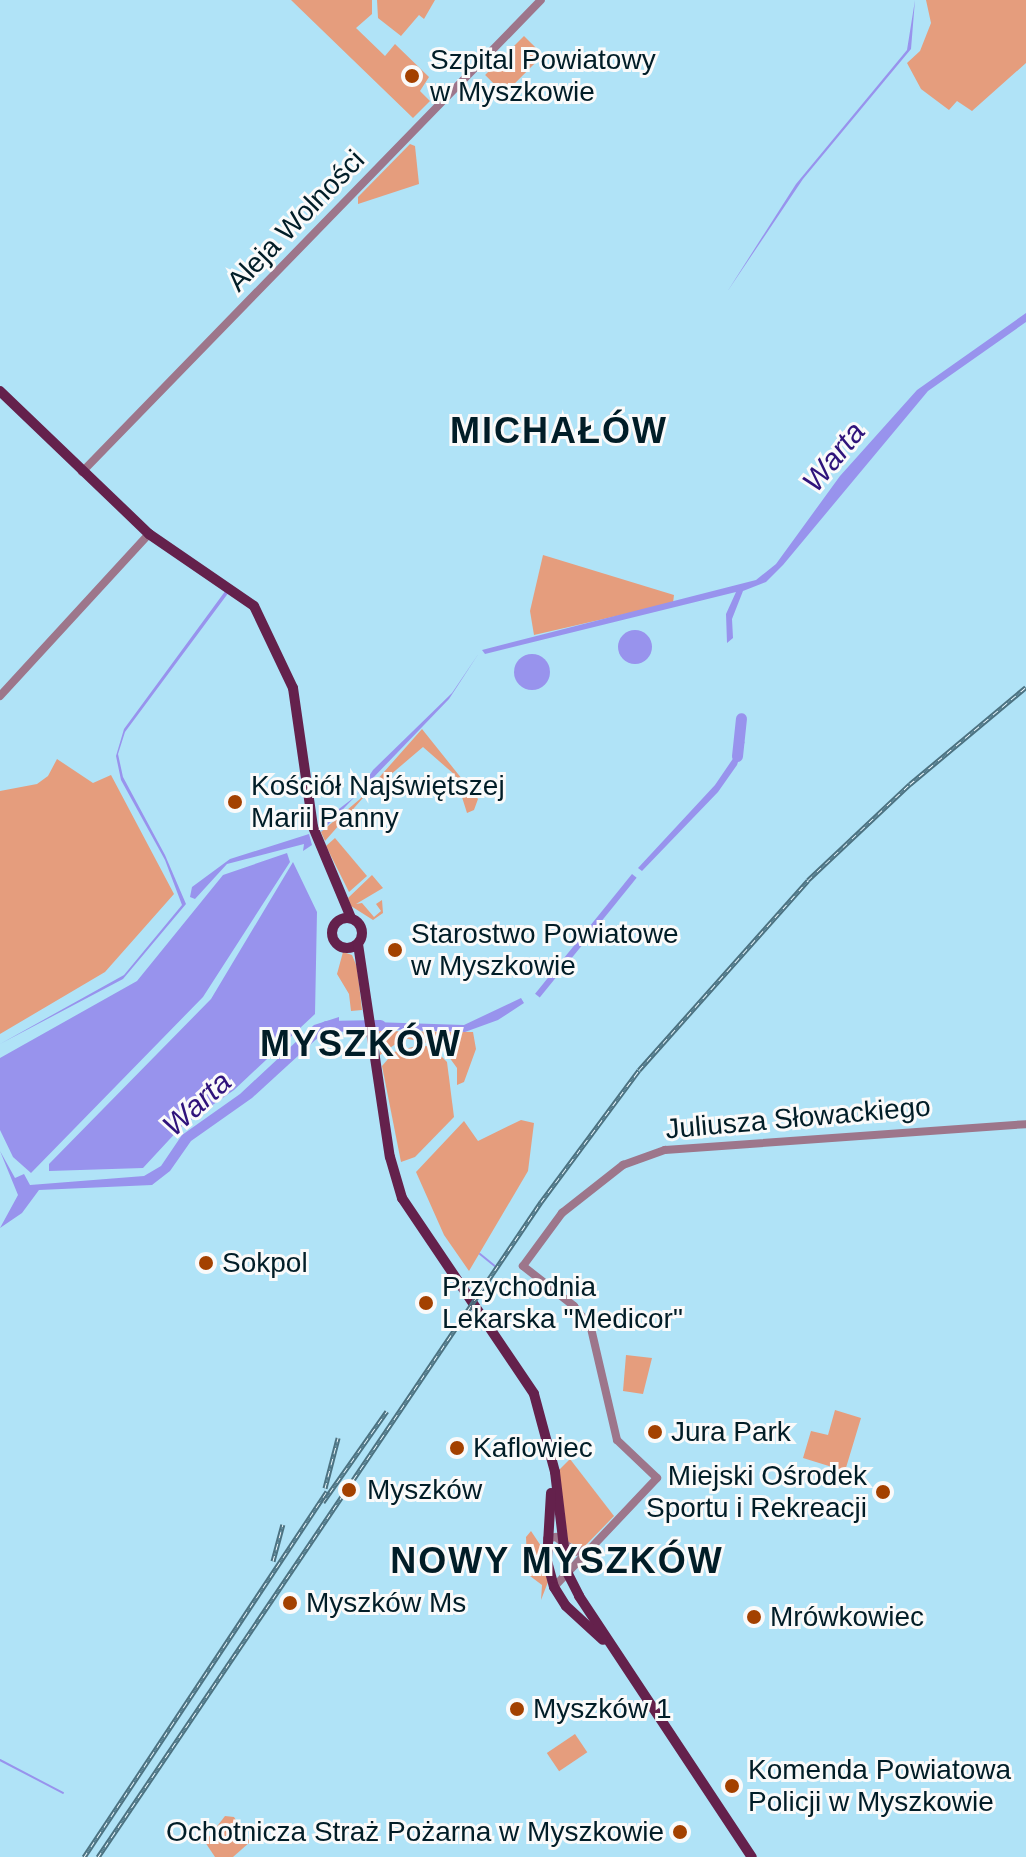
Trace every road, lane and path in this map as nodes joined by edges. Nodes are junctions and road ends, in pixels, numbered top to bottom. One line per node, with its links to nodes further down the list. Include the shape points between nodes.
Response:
1 (541, 0): 3 (street, Aleja Wolności)
2 (0, 391): 3 (main road)
3 (82, 472): 4 (main road)
4 (149, 534): 5 (street); 6 (main road, via 237,590 261,618 293,688 313,827)
5 (0, 696)
6 (345, 918): 7 (main road, via 363,931); 7 (main road, via 333,938)
7 (353, 946): 9 (main road, via 395,1178 422,1231 534,1394)
8 (1026, 1124): 12 (street, Juliusza Słowackiego, via 651,1153 616,1169 562,1213 523,1266 574,1306 591,1328 617,1440 657,1478)
9 (551, 1455): 10 (main road); 11 (main road)
10 (547, 1539): 11 (street); 14 (main road)
11 (563, 1543): 12 (street, via 575,1552); 13 (main road)
12 (591, 1549): 13 (street)
13 (567, 1572): 14 (street); 15 (main road)
14 (556, 1585): 15 (main road, via 566,1606)
15 (612, 1647): 16 (main road)
16 (752, 1857)

